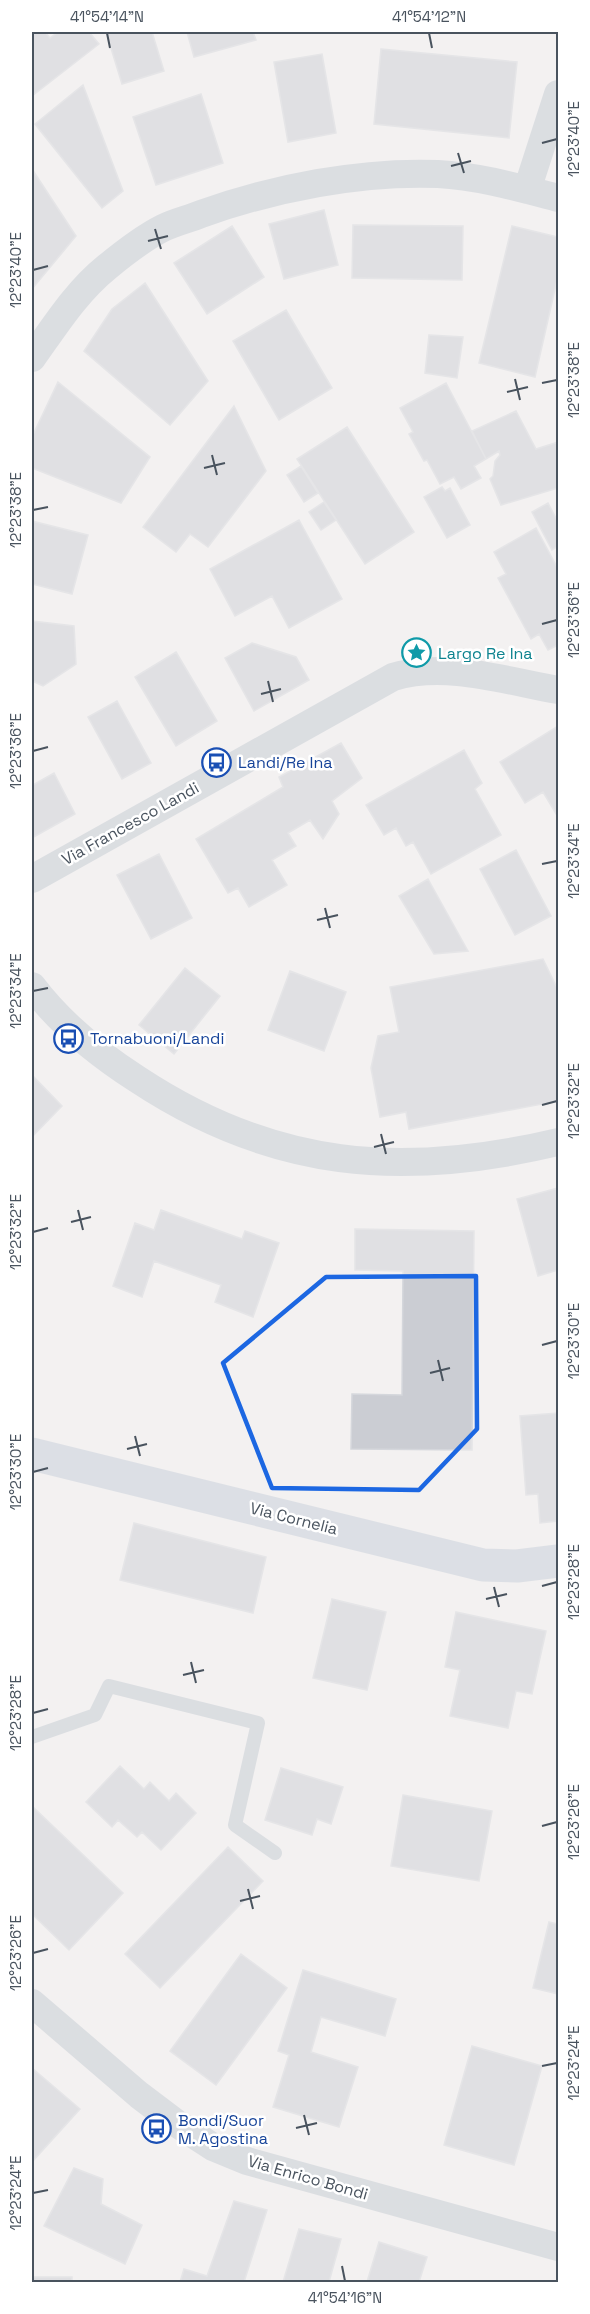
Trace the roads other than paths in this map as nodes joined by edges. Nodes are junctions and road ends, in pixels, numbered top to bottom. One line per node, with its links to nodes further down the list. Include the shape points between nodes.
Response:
1 (558, 94): 2 (street)
2 (527, 190): 3 (street); 4 (street, via 456,176 417,174 299,186 232,203 161,229 105,268 70,304)
3 (558, 198)
4 (32, 358)
5 (546, 688): 6 (street, Via Francesco Landi, via 469,674 425,671 393,677)
6 (32, 879)
7 (32, 986): 8 (street, via 70,1027 131,1075 185,1109 271,1145 324,1157 407,1162 463,1160)
8 (558, 1142)
9 (32, 1454): 10 (street, Via Cornelia, via 483,1564 517,1566)
10 (558, 1561)
11 (32, 1737): 12 (lane, via 94,1715 109,1686 258,1723 235,1825)
12 (275, 1853)
13 (32, 2003): 14 (street, Via Enrico Bondi, via 140,2096 213,2147 247,2161)
14 (558, 2247)

